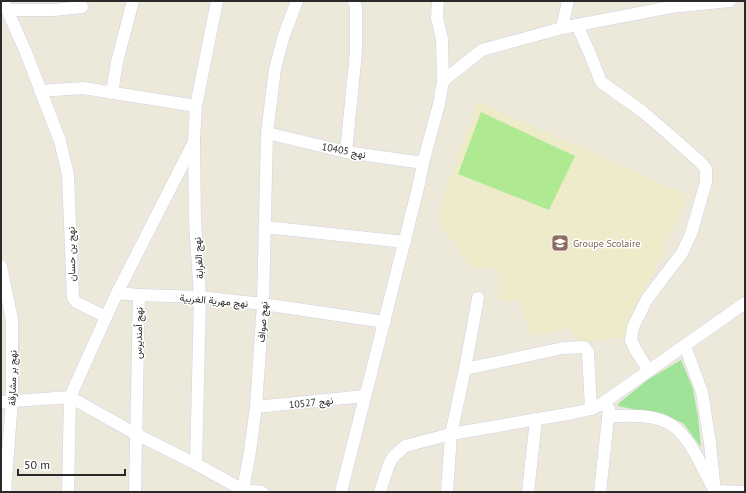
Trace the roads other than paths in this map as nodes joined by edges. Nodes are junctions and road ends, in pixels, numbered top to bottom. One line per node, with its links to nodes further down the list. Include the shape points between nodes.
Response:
1 (132, 1): 15 (street)
2 (217, 1): 16 (street, نهج الغرابة)
3 (297, 1): 17 (street, نهج صواف, via 275,69)
4 (354, 1): 19 (street, via 356,52)
5 (438, 1): 13 (street, via 437,18 442,39)
6 (568, 1): 12 (street)
7 (730, 1): 8 (street)
8 (671, 4): 11 (street)
9 (5, 6): 10 (street, via 54,10); 14 (street, نهج بن حسان)
10 (82, 7)
11 (577, 25): 12 (street); 34 (street, via 601,82 643,112 706,169 706,182 691,234 682,253 647,299 633,327 631,340)
12 (562, 28): 13 (street, via 482,50)
13 (444, 81): 20 (street)
14 (40, 92): 15 (street, via 83,88); 30 (street, نهج بن حسان, via 60,142 68,175 73,298)
15 (112, 93): 16 (street)
16 (196, 106): 18 (street, نهج الغرابة)
17 (267, 133): 19 (street, نهج 10405); 21 (street, نهج صواف)
18 (194, 140): 24 (street); 26 (street, نهج الغرابة, via 195,221)
19 (346, 152): 20 (street, نهج 10405)
20 (423, 163): 22 (street)
21 (265, 227): 22 (street); 29 (street, نهج صواف)
22 (405, 242): 31 (street)
23 (1, 266): 38 (street, نهج بر مشارقة, via 12,320)
24 (117, 293): 25 (street, نهج أمنديرس); 30 (street)
25 (139, 295): 26 (street, نهج مهرية الغربية); 43 (street, نهج أمنديرس)
26 (200, 297): 29 (street, نهج مهرية الغربية); 45 (street, نهج الغرابة)
27 (478, 298): 33 (street)
28 (745, 303): 32 (street)
29 (263, 304): 31 (street, نهج مهرية الغربية); 39 (street, نهج صواف)
30 (106, 317): 36 (street)
31 (385, 322): 35 (street)
32 (685, 346): 34 (street); 56 (street, via 702,392)
33 (465, 369): 40 (street, via 563,348 584,347 589,357); 44 (street)
34 (650, 371): 37 (street)
35 (365, 396): 39 (street, نهج 10527); 51 (street)
36 (70, 397): 38 (street); 43 (street); 48 (street)
37 (610, 398): 40 (street); 41 (street)
38 (7, 401): 47 (street, نهج بر مشارقة)
39 (256, 407): 46 (street, نهج صواف)
40 (591, 409): 42 (street)
41 (608, 416): 55 (street); 56 (street, via 653,418 673,426 693,450)
42 (536, 419): 44 (street); 54 (street)
43 (136, 434): 45 (street); 49 (street, نهج أمنديرس)
44 (451, 434): 52 (street, via 400,449 389,464); 53 (street)
45 (196, 464): 46 (street)
46 (242, 490): 50 (street)
47 (4, 492)
48 (68, 492)
49 (135, 492)
50 (262, 492)
51 (341, 492)
52 (380, 492)
53 (447, 492)
54 (528, 492)
55 (600, 492)
56 (715, 492): 57 (street)
57 (745, 492)

